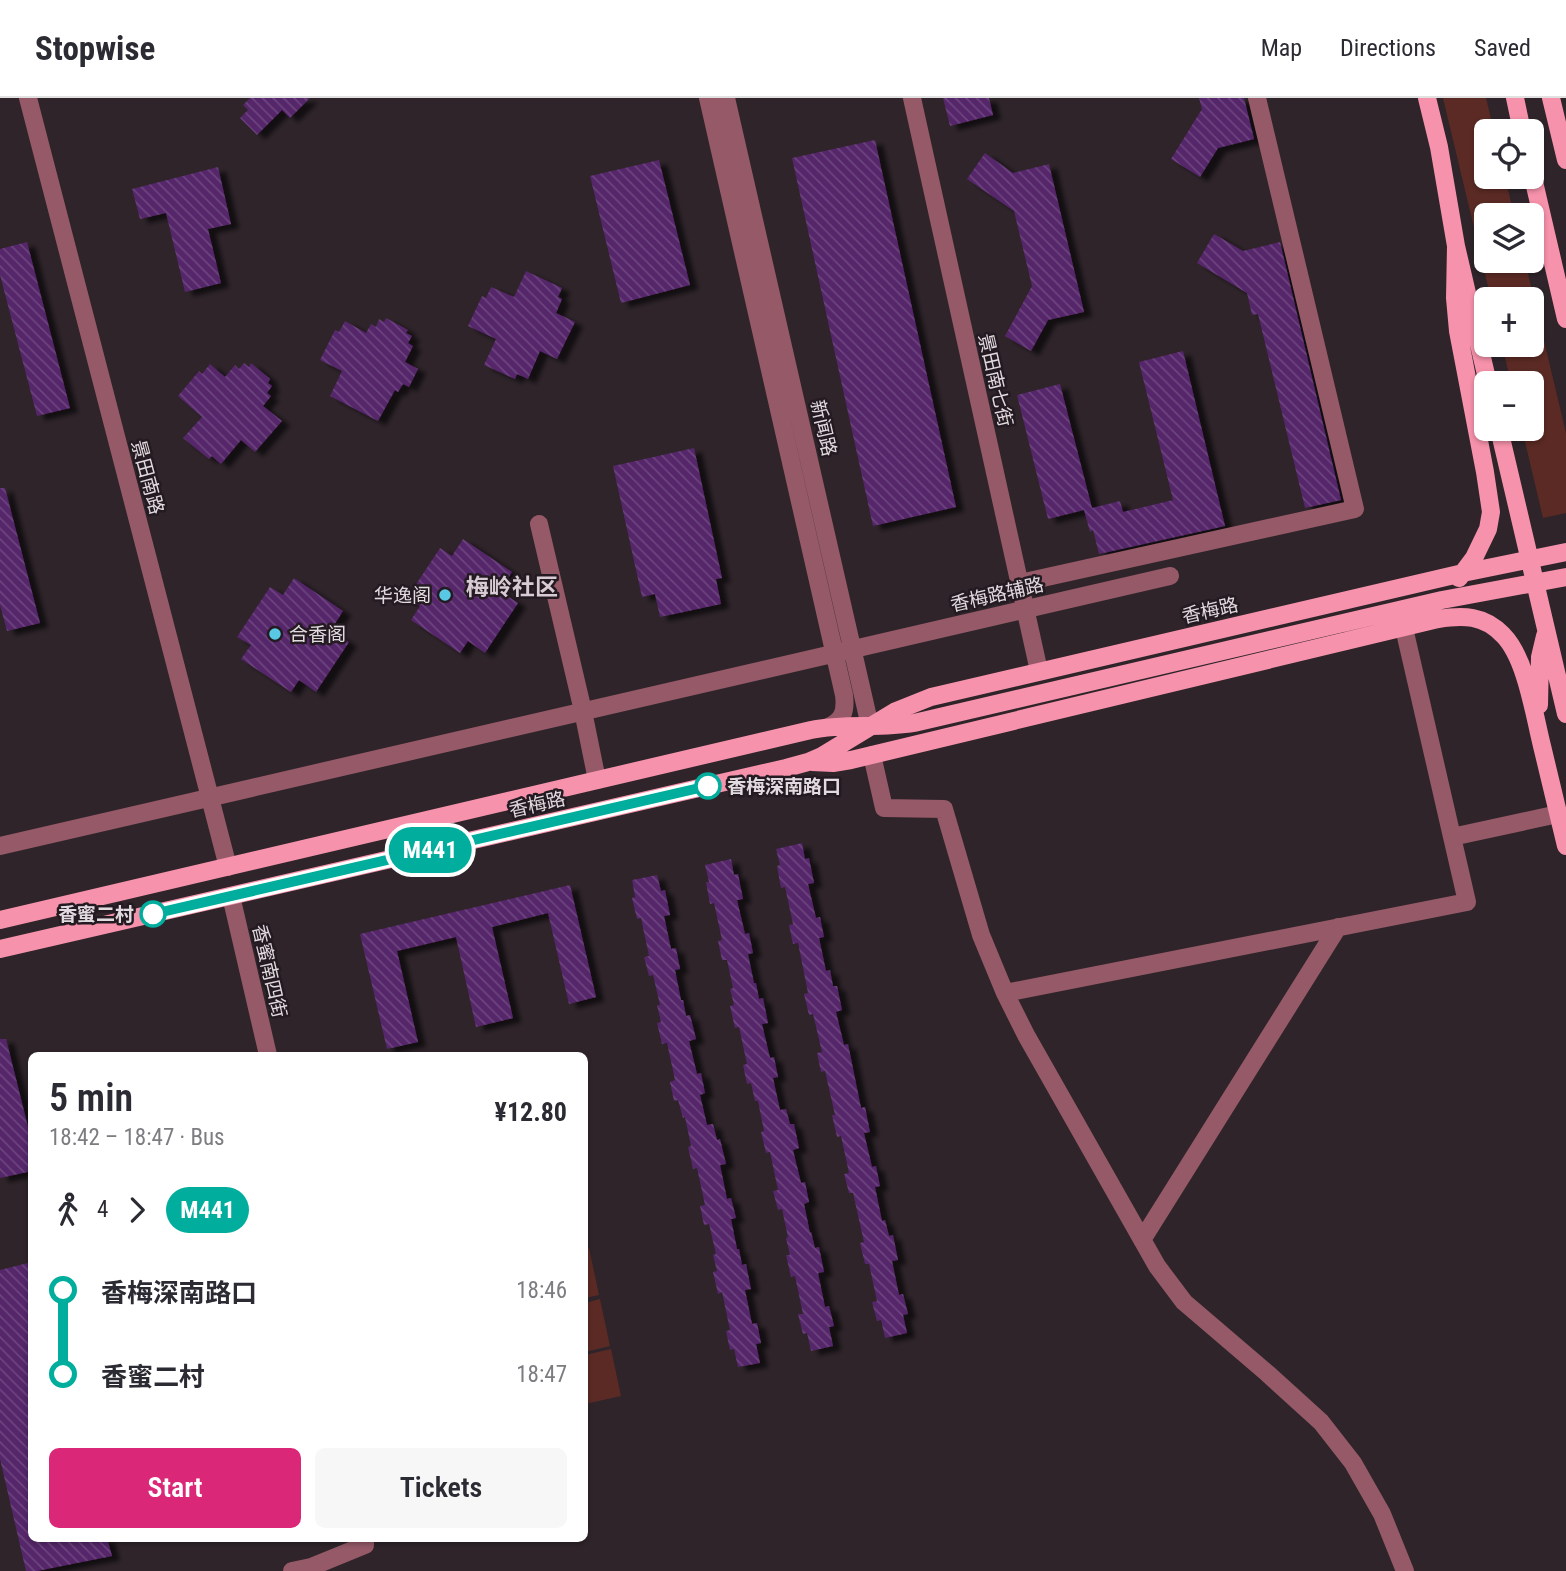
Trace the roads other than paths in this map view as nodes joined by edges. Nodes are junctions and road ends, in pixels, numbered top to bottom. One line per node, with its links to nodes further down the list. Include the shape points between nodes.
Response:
1 (28, 98): 42 (street, 景田南路)
2 (708, 98): 31 (street, 新闻路)
3 (726, 98): 30 (street, 新闻路)
4 (912, 98): 24 (street, 景田南七街)
5 (1257, 98): 24 (street, via 1355,509)
6 (1413, 98): 11 (main road)
7 (1427, 98): 11 (main road)
8 (1515, 98): 10 (main road)
9 (1551, 98): 12 (main road)
10 (1519, 119)
11 (1439, 147): 14 (main road)
12 (1566, 160)
13 (1536, 189): 15 (main road)
14 (1455, 246): 16 (main road); 21 (main road, via 1458,331 1491,512 1488,529)
15 (1566, 319)
16 (1485, 371)
17 (1502, 441): 20 (main road)
18 (539, 524): 34 (street)
19 (1566, 551): 20 (main road, 香梅路)
20 (1530, 559): 21 (main road, 香梅路); 25 (main road)
21 (1463, 573): 26 (main road); 32 (main road, 香梅路)
22 (1170, 576): 27 (street, 香梅路辅路)
23 (1566, 577): 25 (main road, 香梅路)
24 (1020, 583): 27 (street, 景田南七街)
25 (1535, 583): 26 (main road, 香梅路); 29 (main road)
26 (1442, 600): 36 (main road, 香梅路, via 907,725)
27 (1025, 608): 30 (street, 香梅路辅路); 32 (street, 景田南七街)
28 (1404, 628): 38 (main road, via 1459,616 1474,618 1502,633 1517,657 1530,694); 39 (main road); 44 (street)
29 (1547, 631): 35 (main road); 38 (main road, via 1540,657)
30 (853, 649): 31 (street, 香梅路辅路); 36 (street, 新闻路)
31 (834, 653): 33 (street, 新闻路); 34 (street, 香梅路辅路)
32 (1040, 671): 36 (main road, 香梅路, via 931,696)
33 (844, 695): 36 (street, 新闻路, via 852,714); 37 (street, via 842,716)
34 (583, 711): 41 (street); 42 (street, 香梅路辅路)
35 (1566, 714)
36 (870, 726): 37 (main road, 香梅路); 40 (main road, 香梅路)
37 (828, 727): 41 (main road, 香梅路)
38 (1542, 747): 43 (main road)
39 (872, 755): 40 (main road, via 833,763); 52 (street, via 884,808 944,809 981,936)
40 (808, 762): 48 (main road, 香梅路)
41 (597, 780): 47 (main road, 香梅路)
42 (209, 797): 45 (street, 香梅路辅路); 47 (street, 景田南路)
43 (1558, 814): 44 (street); 46 (main road)
44 (1452, 837): 50 (street, via 1467,902)
45 (0, 846)
46 (1566, 846)
47 (228, 867): 49 (main road, 香梅路)
48 (231, 896): 51 (main road, 香梅路); 53 (street, 香蜜南四街)
49 (0, 920)
50 (1338, 927): 52 (street); 54 (street)
51 (0, 949)
52 (1005, 993): 54 (street)
53 (267, 1052)
54 (1142, 1240): 57 (street, via 1184,1302 1329,1432 1353,1463 1381,1514)
55 (365, 1542): 56 (street)
56 (292, 1571)
57 (1405, 1571)

